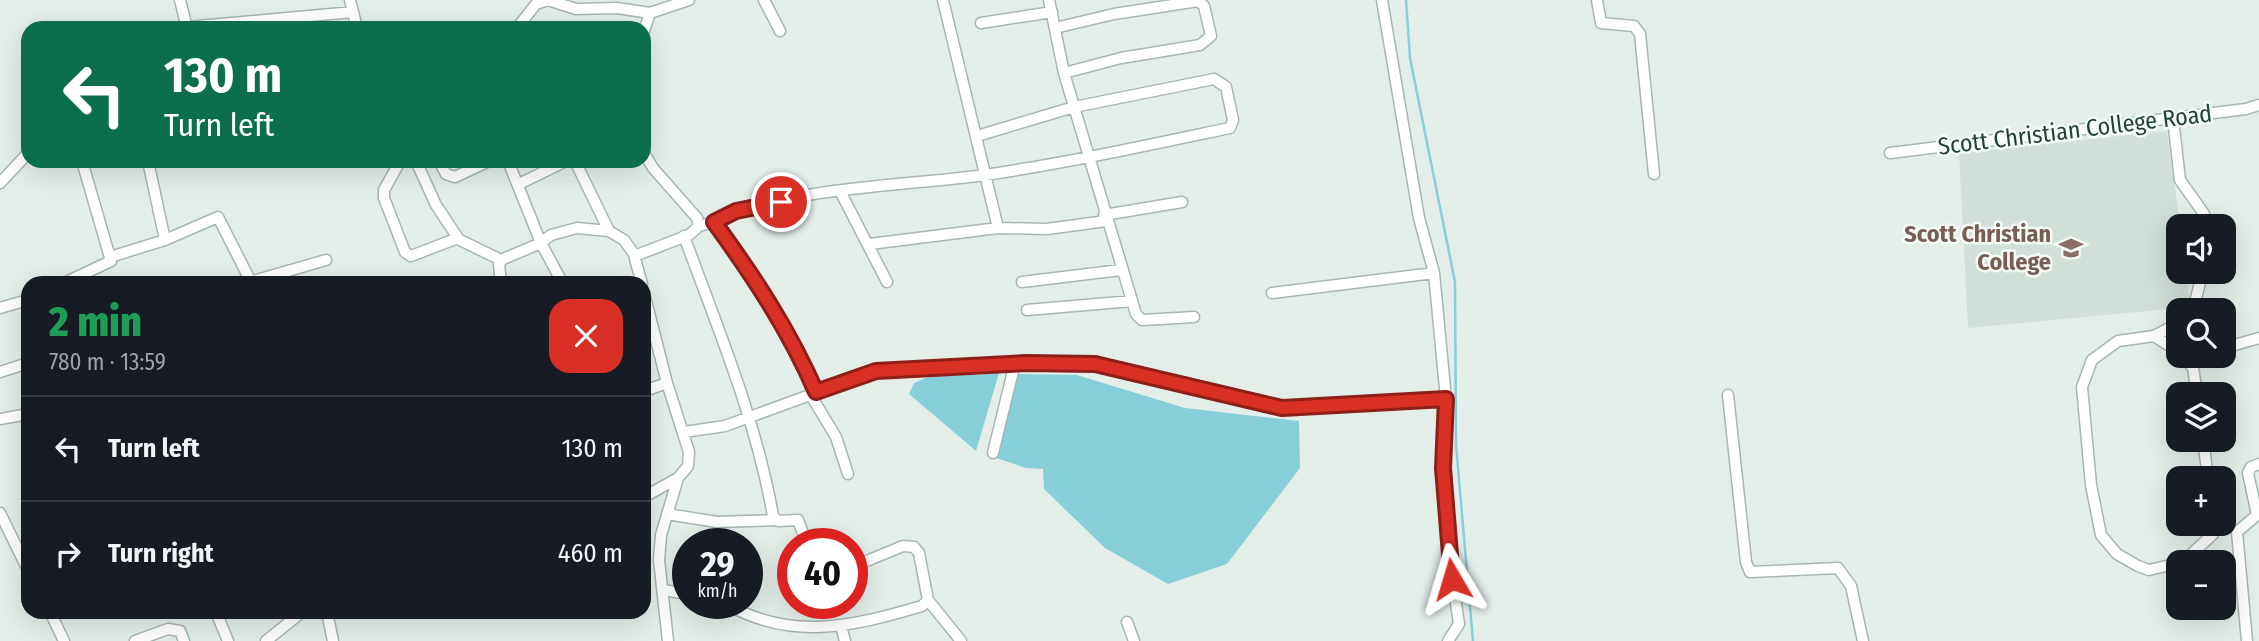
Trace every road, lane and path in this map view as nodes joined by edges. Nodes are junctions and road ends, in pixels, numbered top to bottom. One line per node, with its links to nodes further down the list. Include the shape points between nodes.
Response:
1 (180, 0): 12 (street)
2 (350, 0): 9 (street)
3 (689, 0): 11 (street)
4 (765, 0): 19 (street)
5 (943, 0): 24 (street)
6 (1049, 0): 10 (street)
7 (1382, 0): 60 (street, via 1419,218)
8 (1597, 0): 38 (street, via 1601,23 1634,26 1640,34)
9 (353, 12): 13 (street); 14 (street)
10 (1052, 12): 17 (street); 18 (street)
11 (650, 13): 15 (street, via 576,9 548,0 536,4); 16 (street)
12 (185, 21)
13 (260, 21)
14 (355, 21)
15 (523, 21)
16 (647, 21)
17 (981, 23)
18 (1055, 28): 20 (street); 20 (street, via 1198,1 1204,6 1211,36 1200,45)
19 (779, 31)
20 (1064, 73): 22 (street)
21 (2259, 105): 23 (street, Scott Christian College Road)
22 (1074, 107): 24 (street); 26 (street); 26 (street, via 1214,79 1226,86 1233,120 1230,128)
23 (2173, 119): 25 (street, Scott Christian College Road); 44 (street, via 2179,180)
24 (977, 136): 39 (street)
25 (1890, 153)
26 (1090, 157): 39 (street); 45 (street)
27 (21, 160): 40 (street)
28 (651, 165): 47 (street)
29 (84, 168): 55 (street)
30 (150, 168): 52 (street)
31 (397, 168): 51 (street, via 384,198 405,254 411,256)
32 (419, 168): 51 (street)
33 (443, 168): 34 (street, via 455,177)
34 (474, 168)
35 (511, 168): 41 (street)
36 (552, 168): 41 (street)
37 (578, 168): 49 (street)
38 (1654, 174)
39 (986, 175): 42 (street); 48 (street)
40 (0, 183)
41 (519, 184): 53 (street)
42 (841, 193): 46 (street, via 736,211); 54 (street)
43 (1182, 202): 45 (street)
44 (2204, 214)
45 (1105, 218): 48 (street, via 1046,229); 59 (street)
46 (714, 222): 47 (street); 86 (street, via 772,304 797,348)
47 (699, 226): 50 (street)
48 (998, 228): 54 (street)
49 (609, 231): 53 (street, via 568,228); 56 (street, via 624,240)
50 (684, 236): 56 (street); 90 (street)
51 (458, 239): 58 (street)
52 (165, 240): 55 (street); 62 (street, via 218,217)
53 (541, 243): 58 (street); 65 (street)
54 (870, 244): 67 (street)
55 (110, 257): 61 (street, via 110,264)
56 (635, 257): 66 (street)
57 (326, 260): 63 (street)
58 (501, 260): 64 (street)
59 (1121, 270): 68 (street); 70 (street)
60 (1434, 273): 69 (street); 88 (street)
61 (75, 276)
62 (246, 276)
63 (272, 276)
64 (501, 276)
65 (560, 276)
66 (640, 276)
67 (887, 282)
68 (1022, 282)
69 (1272, 293)
70 (1132, 300): 73 (street); 74 (street, via 1142,320)
71 (21, 302): 72 (street)
72 (0, 308)
73 (1027, 310)
74 (1194, 317)
75 (651, 320): 84 (street)
76 (2166, 330): 77 (street)
77 (2154, 337): 79 (street); 106 (street, via 2118,341 2092,360 2082,387 2091,485 2101,535 2117,554 2149,570)
78 (2259, 338): 80 (street)
79 (2166, 344)
80 (2236, 345)
81 (1015, 363): 86 (street, via 876,371); 88 (street, via 1095,364 1282,408); 93 (street)
82 (21, 365): 83 (street)
83 (0, 372)
84 (667, 383): 85 (street); 92 (street)
85 (651, 389)
86 (813, 393): 90 (street); 95 (street)
87 (1728, 395): 128 (street, via 1750,572 1838,568 1851,586)
88 (1446, 399): 127 (street, via 1443,468 1459,624)
89 (21, 415): 91 (street)
90 (751, 418): 92 (street); 100 (street)
91 (0, 419)
92 (684, 432): 96 (street, via 689,459)
93 (993, 453)
94 (2259, 464): 129 (street, via 2248,473 2257,515 2237,532)
95 (848, 474)
96 (678, 478): 97 (street); 99 (street)
97 (651, 494)
98 (0, 513): 104 (street)
99 (667, 514): 100 (street, via 717,522); 107 (street, via 659,560)
100 (775, 520): 101 (street, via 798,520)
101 (801, 528)
102 (2211, 536): 103 (street)
103 (2195, 550)
104 (21, 555)
105 (868, 560): 109 (street, via 903,546 914,547)
106 (2166, 566)
107 (663, 590): 108 (street); 123 (street)
108 (672, 591)
109 (928, 600): 116 (street, via 922,606); 125 (street)
110 (53, 619): 117 (street)
111 (219, 619): 120 (street)
112 (293, 619): 121 (street)
113 (328, 619): 122 (street)
114 (746, 619): 116 (street, via 789,632)
115 (1127, 622): 126 (street)
116 (842, 630): 124 (street)
117 (64, 641)
118 (135, 641): 119 (street, via 172,628 180,631)
119 (184, 641)
120 (228, 641)
121 (266, 641)
122 (332, 641)
123 (668, 641)
124 (845, 641)
125 (961, 641)
126 (1134, 641)
127 (1448, 641)
128 (1863, 641)
129 (2247, 641)

